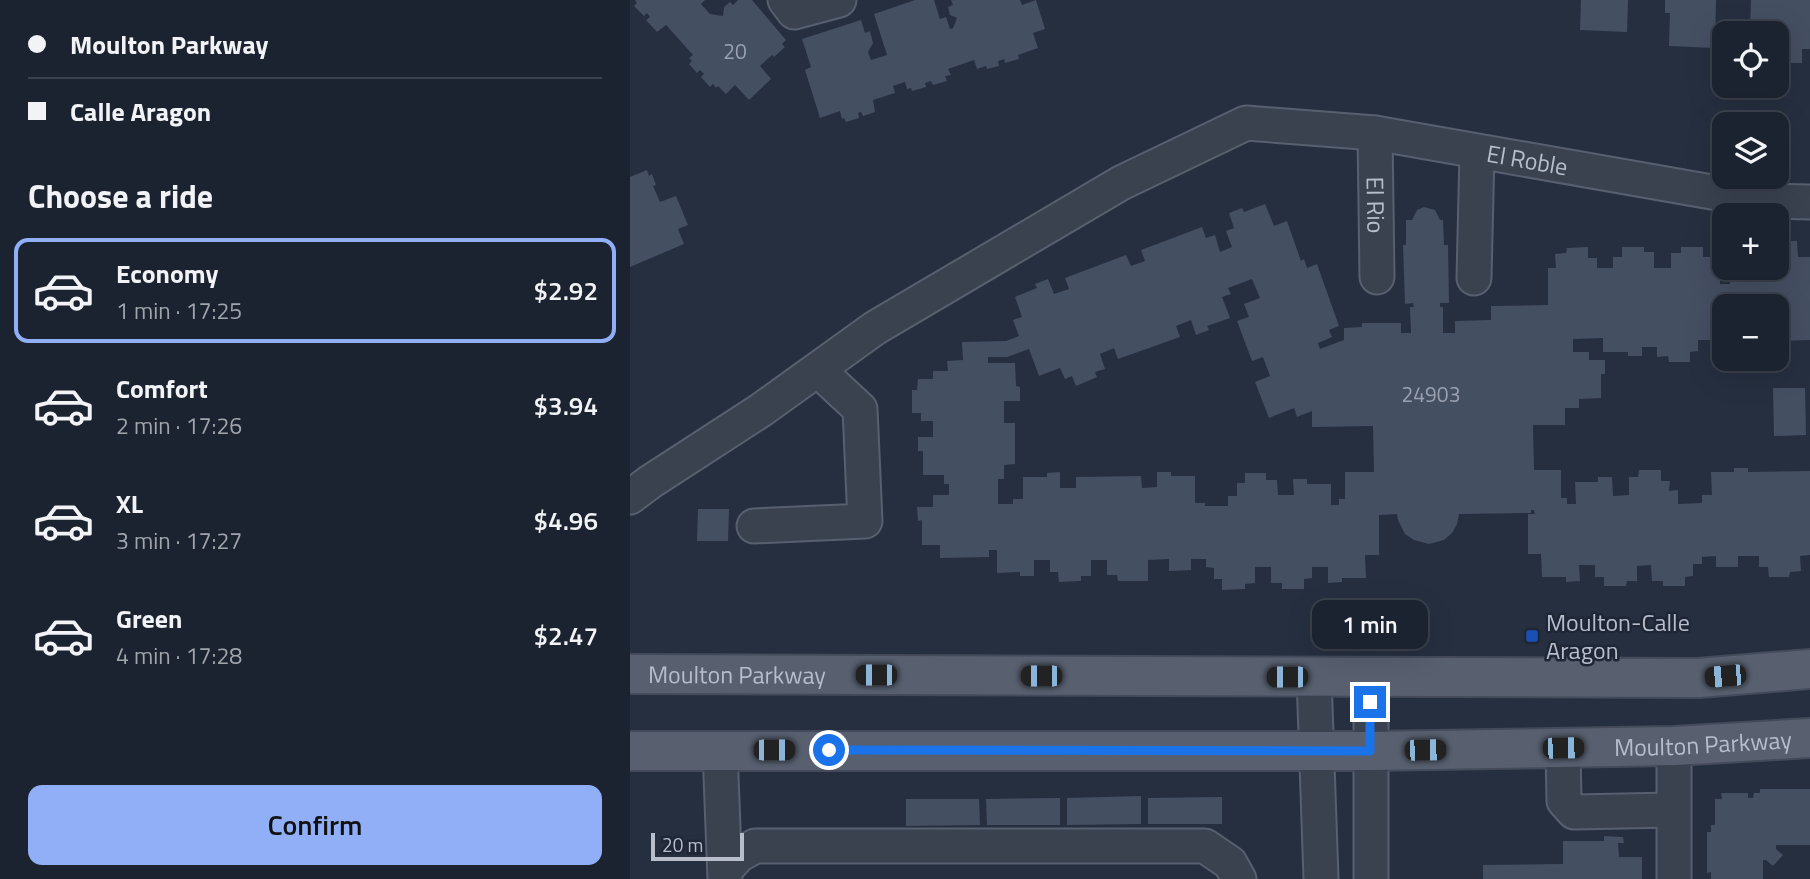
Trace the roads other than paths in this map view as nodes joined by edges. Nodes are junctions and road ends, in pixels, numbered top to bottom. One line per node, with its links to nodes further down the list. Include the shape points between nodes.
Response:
1 (785, 0): 2 (street, via 794,12)
2 (839, 0)
3 (1375, 133): 4 (street, El Roble); 6 (street, El Rio); 8 (street, El Roble, via 1246,123 1121,183 875,328)
4 (1477, 152): 5 (street, El Roble, via 1763,201); 7 (street)
5 (1810, 202)
6 (1377, 277)
7 (1474, 278)
8 (818, 370): 9 (street); 10 (street, via 860,409 865,521)
9 (630, 497)
10 (754, 526)
11 (1810, 669): 14 (main road, Moulton Parkway, via 1698,678)
12 (630, 674): 13 (main road, Moulton Parkway)
13 (1314, 677): 14 (main road, Moulton Parkway); 19 (street)
14 (1371, 677): 21 (street)
15 (1810, 738): 16 (main road, Moulton Parkway)
16 (1674, 746): 17 (main road, Moulton Parkway); 22 (street)
17 (1563, 748): 21 (main road, Moulton Parkway); 22 (street, via 1564,801 1574,812)
18 (720, 750): 19 (main road, Moulton Parkway); 20 (main road, Moulton Parkway); 23 (street)
19 (1318, 750): 21 (main road, Moulton Parkway); 25 (street)
20 (630, 751)
21 (1370, 751): 26 (street)
22 (1674, 810): 27 (street)
23 (725, 875): 24 (street, via 739,855 755,846 1205,846 1230,863)
24 (1239, 879)
25 (1321, 879)
26 (1371, 879)
27 (1674, 879)

